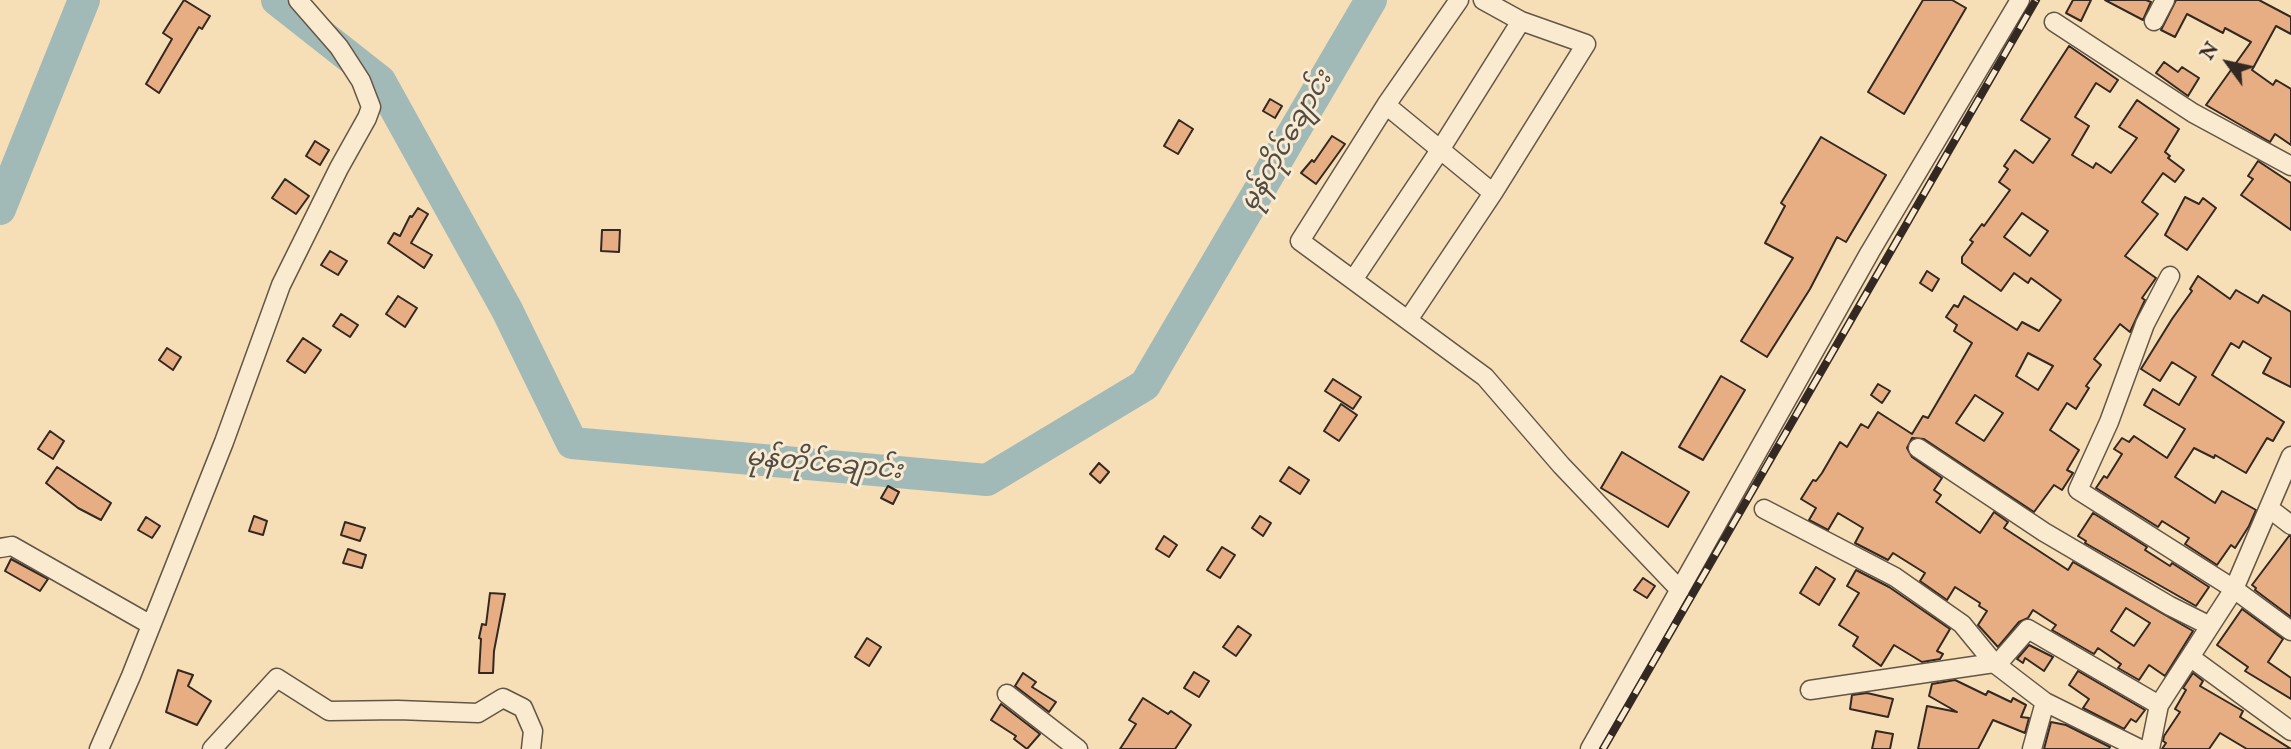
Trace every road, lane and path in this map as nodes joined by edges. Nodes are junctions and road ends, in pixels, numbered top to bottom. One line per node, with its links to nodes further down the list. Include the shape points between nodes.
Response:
1 (298, 0): 24 (street, via 339,47 371,107 281,285 225,442)
2 (1459, 0): 9 (street)
3 (1483, 0): 6 (street)
4 (2020, 0): 23 (street, via 1870,252)
5 (2165, 0): 7 (street)
6 (1521, 21): 10 (street); 12 (street, via 1586,44)
7 (2154, 21)
8 (2054, 22): 11 (street, via 2193,113)
9 (1386, 105): 10 (street); 14 (street, via 1300,241)
10 (1440, 150): 12 (street); 14 (street)
11 (2291, 166)
12 (1493, 193): 15 (street)
13 (2170, 276): 22 (street, via 2145,324 2078,490)
14 (1353, 280): 15 (street)
15 (1408, 320): 23 (street, via 1485,377 1560,466)
16 (1918, 448): 25 (street, via 2044,533)
17 (2291, 456): 19 (street)
18 (1765, 509): 28 (street, via 1895,577 1962,624)
19 (2270, 509): 20 (street); 22 (street)
20 (2291, 525)
21 (0, 548): 24 (street, via 12,546)
22 (2234, 589): 25 (street); 26 (street)
23 (1680, 590): 38 (street)
24 (151, 625): 34 (street)
25 (2210, 626): 27 (street)
26 (2291, 631)
27 (2190, 657): 32 (street); 33 (street)
28 (1994, 663): 29 (street); 31 (street); 32 (street, via 2028,629)
29 (1810, 691)
30 (1007, 694): 37 (street)
31 (2045, 702): 39 (street); 40 (street)
32 (2159, 705): 41 (street)
33 (2291, 731)
34 (99, 749)
35 (212, 749): 36 (street, via 277,678 329,711 478,713 503,698 523,708 533,731)
36 (531, 749)
37 (1079, 749)
38 (1590, 749)
39 (2032, 749)
40 (2140, 749)
41 (2150, 749)

